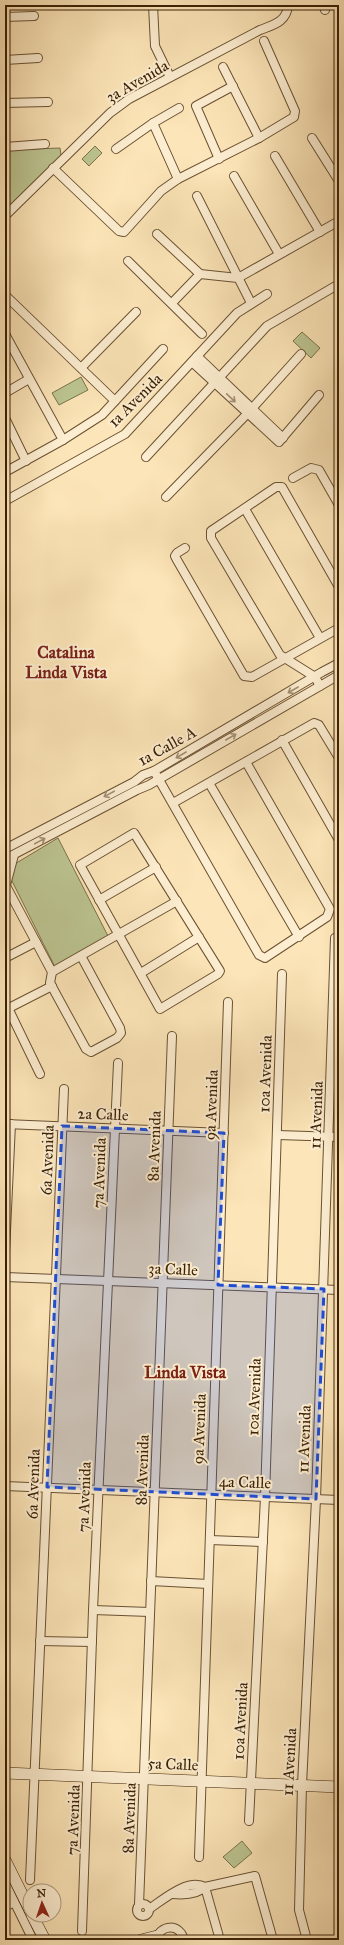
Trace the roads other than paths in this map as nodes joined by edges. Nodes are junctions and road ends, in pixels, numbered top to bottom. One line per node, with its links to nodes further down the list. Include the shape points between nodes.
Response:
1 (153, 5): 9 (street, via 155,46)
2 (288, 5): 9 (street, 3a Avenida, via 286,16 279,23 260,30)
3 (34, 16): 4 (street)
4 (5, 17)
5 (264, 41): 15 (street, via 295,111 294,117)
6 (38, 58): 7 (street)
7 (5, 60)
8 (223, 67): 10 (street)
9 (170, 78): 22 (street, 3a Avenida, via 129,99 110,113)
10 (232, 86): 15 (street); 21 (street, via 196,106)
11 (48, 102): 12 (street)
12 (5, 104)
13 (179, 108): 14 (street)
14 (153, 123): 19 (street); 24 (street)
15 (259, 138): 21 (street)
16 (312, 138): 25 (street)
17 (45, 144): 18 (street)
18 (5, 147)
19 (116, 149)
20 (275, 156): 29 (street)
21 (218, 159): 24 (street)
22 (53, 168): 24 (street, via 121,232 124,232 160,191); 27 (street, 3a Avenida)
23 (234, 176): 31 (street)
24 (178, 179)
25 (339, 181)
26 (196, 196): 34 (street)
27 (5, 216)
28 (339, 221): 29 (street)
29 (320, 232): 31 (street)
30 (157, 234): 33 (street)
31 (279, 254): 34 (street)
32 (128, 261): 38 (street)
33 (202, 274): 34 (street); 38 (street)
34 (238, 278): 39 (street)
35 (339, 284): 48 (street, via 267,326)
36 (267, 294): 39 (street, 1a Avenida)
37 (5, 295): 46 (street)
38 (172, 303): 42 (street)
39 (251, 303): 45 (street, 1a Avenida, via 237,313)
40 (136, 312): 46 (street)
41 (5, 334): 47 (street)
42 (202, 334)
43 (163, 349): 51 (street)
44 (301, 354): 52 (street)
45 (194, 359): 48 (street); 60 (street, 1a Avenida, via 125,434)
46 (82, 368): 51 (street)
47 (29, 379): 49 (street); 54 (street)
48 (217, 380): 52 (street); 55 (street)
49 (5, 393)
50 (320, 395): 52 (street, via 281,440)
51 (116, 401): 54 (street, via 102,415)
52 (250, 411): 59 (street)
53 (5, 418): 56 (street)
54 (63, 440): 56 (street)
55 (146, 457)
56 (26, 460): 57 (street)
57 (5, 472)
58 (293, 478): 61 (street, via 311,468 319,470)
59 (166, 497)
60 (5, 501)
61 (339, 505)
62 (245, 509): 64 (street, via 276,487 283,488); 66 (street); 67 (street, via 212,529 211,538 280,655)
63 (185, 548): 67 (street, via 175,556 244,676 252,677)
64 (339, 587)
65 (339, 628): 66 (street)
66 (320, 638): 67 (street)
67 (286, 658): 71 (street)
68 (339, 663): 69 (street, 1a Calle A)
69 (328, 670): 70 (street); 71 (street, 1a Calle A)
70 (336, 676): 72 (street, 1a Calle A)
71 (315, 677): 72 (street); 76 (street, 1a Calle A, one-way to 76)
72 (320, 686): 77 (street, 1a Calle A, one-way to 72)
73 (282, 740): 74 (street, via 316,723); 75 (street); 82 (street)
74 (339, 758)
75 (246, 762): 78 (street); 91 (street, via 329,906 330,912 327,917)
76 (154, 771): 77 (street); 79 (street, 1a Calle A, one-way to 79)
77 (158, 779): 80 (street); 81 (street, 1a Calle A)
78 (210, 782): 80 (street); 91 (street)
79 (96, 801): 81 (street); 83 (street, 1a Calle A)
80 (173, 803): 91 (street, via 259,955 268,958)
81 (100, 809): 84 (street, 1a Calle A, one-way to 81)
82 (339, 840)
83 (5, 849)
84 (14, 855): 85 (street, 1a Calle A); 87 (street)
85 (5, 859)
86 (156, 866): 88 (street); 88 (street, via 134,833 82,862 81,869); 89 (street)
87 (6, 885): 94 (street)
88 (99, 900): 90 (street)
89 (177, 901): 90 (street); 92 (street)
90 (119, 935): 95 (street); 98 (street)
91 (299, 936)
92 (199, 937): 98 (street); 98 (street, via 220,971 218,974 160,1009)
93 (335, 938): 113 (street, 11 Avenida)
94 (36, 942): 96 (street); 97 (street)
95 (81, 956): 97 (street); 100 (street, via 120,1028 121,1033 117,1038 95,1051 86,1049)
96 (5, 958)
97 (52, 972): 100 (street)
98 (141, 973)
99 (282, 974): 112 (street, 10a Avenida)
100 (52, 986): 102 (street)
101 (228, 1002): 111 (street, 9a Avenida)
102 (6, 1009): 105 (street)
103 (172, 1036): 110 (street, 8a Avenida)
104 (118, 1064): 109 (street, 7a Avenida)
105 (40, 1074)
106 (64, 1089): 108 (street, 6a Avenida)
107 (8, 1124): 108 (street, 2a Calle); 115 (street)
108 (62, 1126): 109 (street, 2a Calle); 117 (street, 6a Avenida)
109 (115, 1128): 110 (street, 2a Calle); 118 (street, 7a Avenida)
110 (168, 1130): 111 (street, 2a Calle); 119 (street, 8a Avenida)
111 (224, 1133): 120 (street, 9a Avenida)
112 (278, 1135): 113 (street); 121 (street, 10a Avenida)
113 (330, 1137): 114 (street); 122 (street, 11 Avenida)
114 (339, 1137)
115 (5, 1252)
116 (5, 1276): 117 (street, 3a Calle)
117 (56, 1279): 118 (street, 3a Calle); 125 (street, 6a Avenida)
118 (109, 1281): 119 (street, 3a Calle); 126 (street, 7a Avenida)
119 (162, 1283): 120 (street, 3a Calle); 127 (street, 8a Avenida)
120 (218, 1285): 121 (street, 3a Calle); 128 (street, 9a Avenida)
121 (272, 1287): 122 (street, 3a Calle); 129 (street, 10a Avenida)
122 (324, 1289): 123 (street, 3a Calle); 130 (street, 11 Avenida)
123 (339, 1290)
124 (5, 1486): 125 (street, 4a Calle)
125 (47, 1487): 126 (street, 4a Calle); 138 (street, 6a Avenida)
126 (98, 1490): 127 (street, 4a Calle); 136 (street, 7a Avenida)
127 (155, 1492): 128 (street, 4a Calle); 134 (street, 8a Avenida)
128 (211, 1494): 129 (street, 4a Calle); 132 (street, 9a Avenida)
129 (265, 1497): 130 (street, 4a Calle); 133 (street, 10a Avenida)
130 (316, 1499): 131 (street, 4a Calle); 146 (street, 11 Avenida)
131 (339, 1500)
132 (210, 1540): 133 (street); 135 (street, 9a Avenida)
133 (263, 1542): 145 (street, 10a Avenida)
134 (151, 1581): 135 (street); 137 (street, 8a Avenida)
135 (208, 1584): 144 (street, 9a Avenida)
136 (93, 1610): 137 (street); 139 (street, 7a Avenida)
137 (150, 1612): 143 (street, 8a Avenida)
138 (40, 1641): 139 (street); 141 (street, 6a Avenida)
139 (92, 1642): 142 (street, 7a Avenida)
140 (5, 1773): 141 (street, 5a Calle)
141 (34, 1774): 142 (street, 5a Calle); 151 (street, 6a Avenida)
142 (89, 1777): 143 (street, 5a Calle); 158 (street, 7a Avenida)
143 (144, 1779): 144 (street, 5a Calle); 153 (street, 8a Avenida, via 139,1905 146,1905 149,1909 181,1888 199,1884)
144 (201, 1781): 145 (street, 5a Calle); 149 (street, 9a Avenida)
145 (251, 1783): 146 (street, 5a Calle); 148 (street, 10a Avenida)
146 (302, 1785): 147 (street, 5a Calle); 166 (street, 11 Avenida, via 299,1910)
147 (339, 1787)
148 (249, 1822)
149 (199, 1857)
150 (5, 1860): 154 (street)
151 (30, 1880)
152 (5, 1883): 155 (street)
153 (206, 1887): 164 (street); 165 (street, via 253,1876 256,1878)
154 (22, 1894)
155 (14, 1902): 156 (street); 160 (street)
156 (5, 1907)
157 (36, 1923): 161 (street)
158 (82, 1931)
159 (156, 1938): 162 (street); 163 (street, via 163,1929 173,1927 181,1932)
160 (33, 1940)
161 (45, 1940)
162 (141, 1940)
163 (184, 1940)
164 (220, 1940)
165 (273, 1940)
166 (306, 1940)

